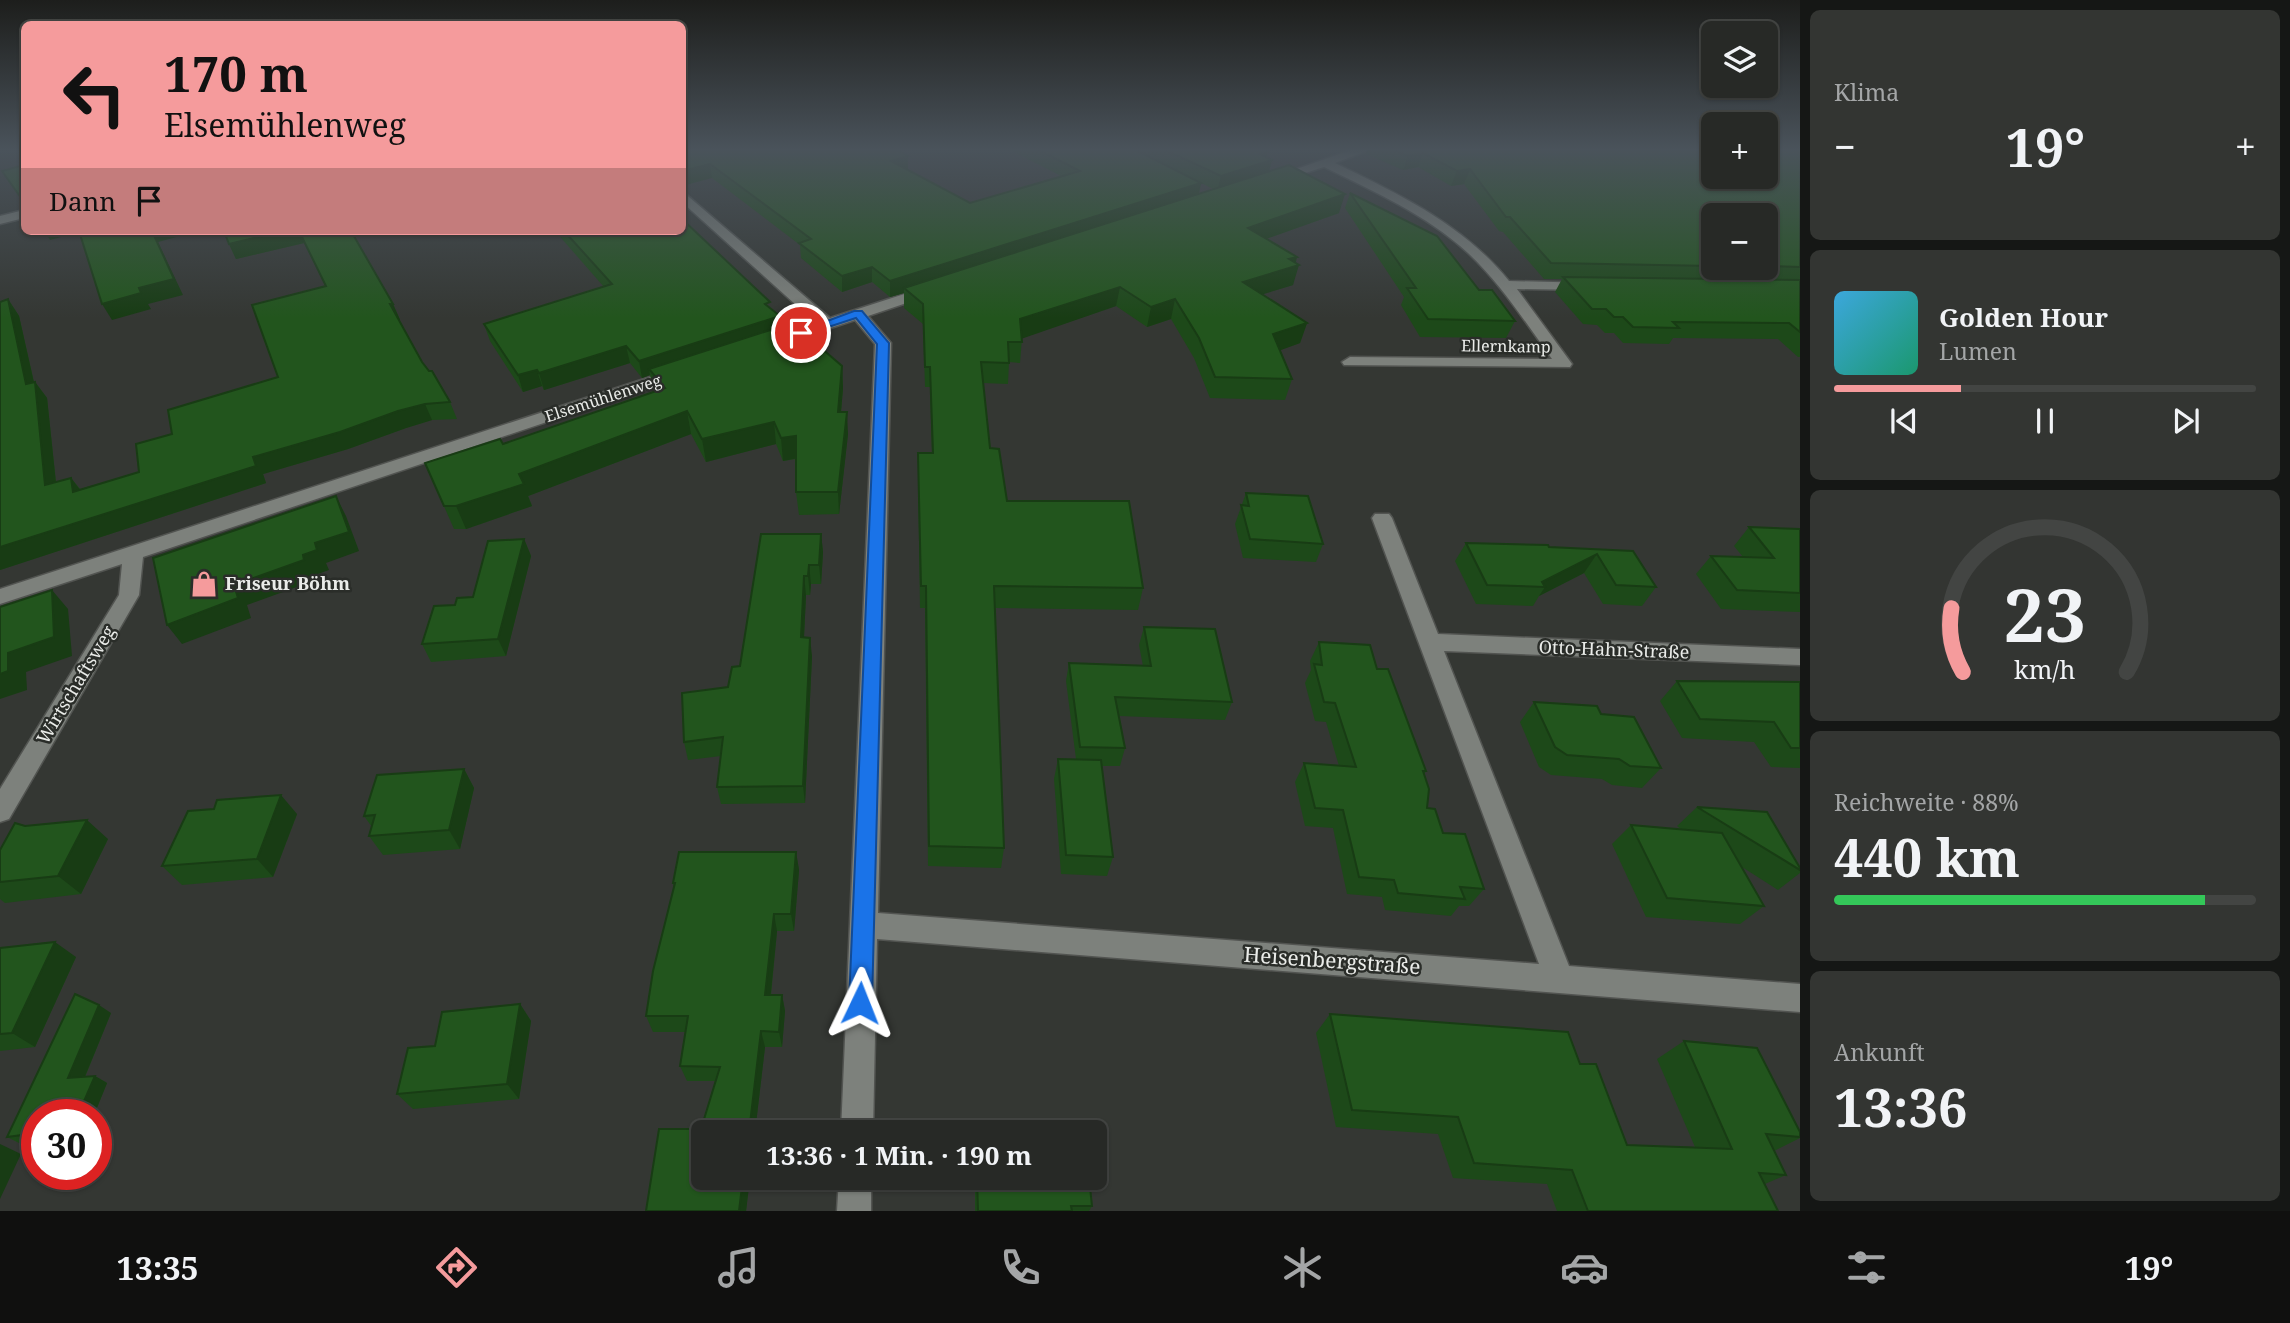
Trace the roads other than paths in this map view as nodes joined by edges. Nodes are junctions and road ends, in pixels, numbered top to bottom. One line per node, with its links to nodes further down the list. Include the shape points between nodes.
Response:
1 (694, 206): 9 (street)
2 (1407, 206): 6 (street, Ellernkamp, via 1457,237)
3 (21, 215): 4 (street)
4 (0, 220)
5 (951, 284): 8 (street)
6 (1506, 285): 7 (street); 11 (street, Ellernkamp, via 1564,364)
7 (1599, 286)
8 (858, 314): 9 (street); 19 (street, via 883,343)
9 (827, 324): 10 (street)
10 (761, 346)
11 (1350, 362)
12 (694, 368): 14 (street, Elsemühlenweg)
13 (1382, 518): 16 (street)
14 (133, 552): 15 (street, Elsemühlenweg); 18 (street, Wirtschaftsweg, via 129,595)
15 (0, 597)
16 (1429, 642): 17 (street, Otto-Hahn-Straße); 20 (street)
17 (1800, 657)
18 (0, 811)
19 (863, 925): 20 (street, Heisenbergstraße); 22 (street)
20 (1559, 978): 21 (street, Heisenbergstraße)
21 (1800, 999)
22 (856, 1120)
23 (855, 1190): 24 (street)
24 (854, 1211)

